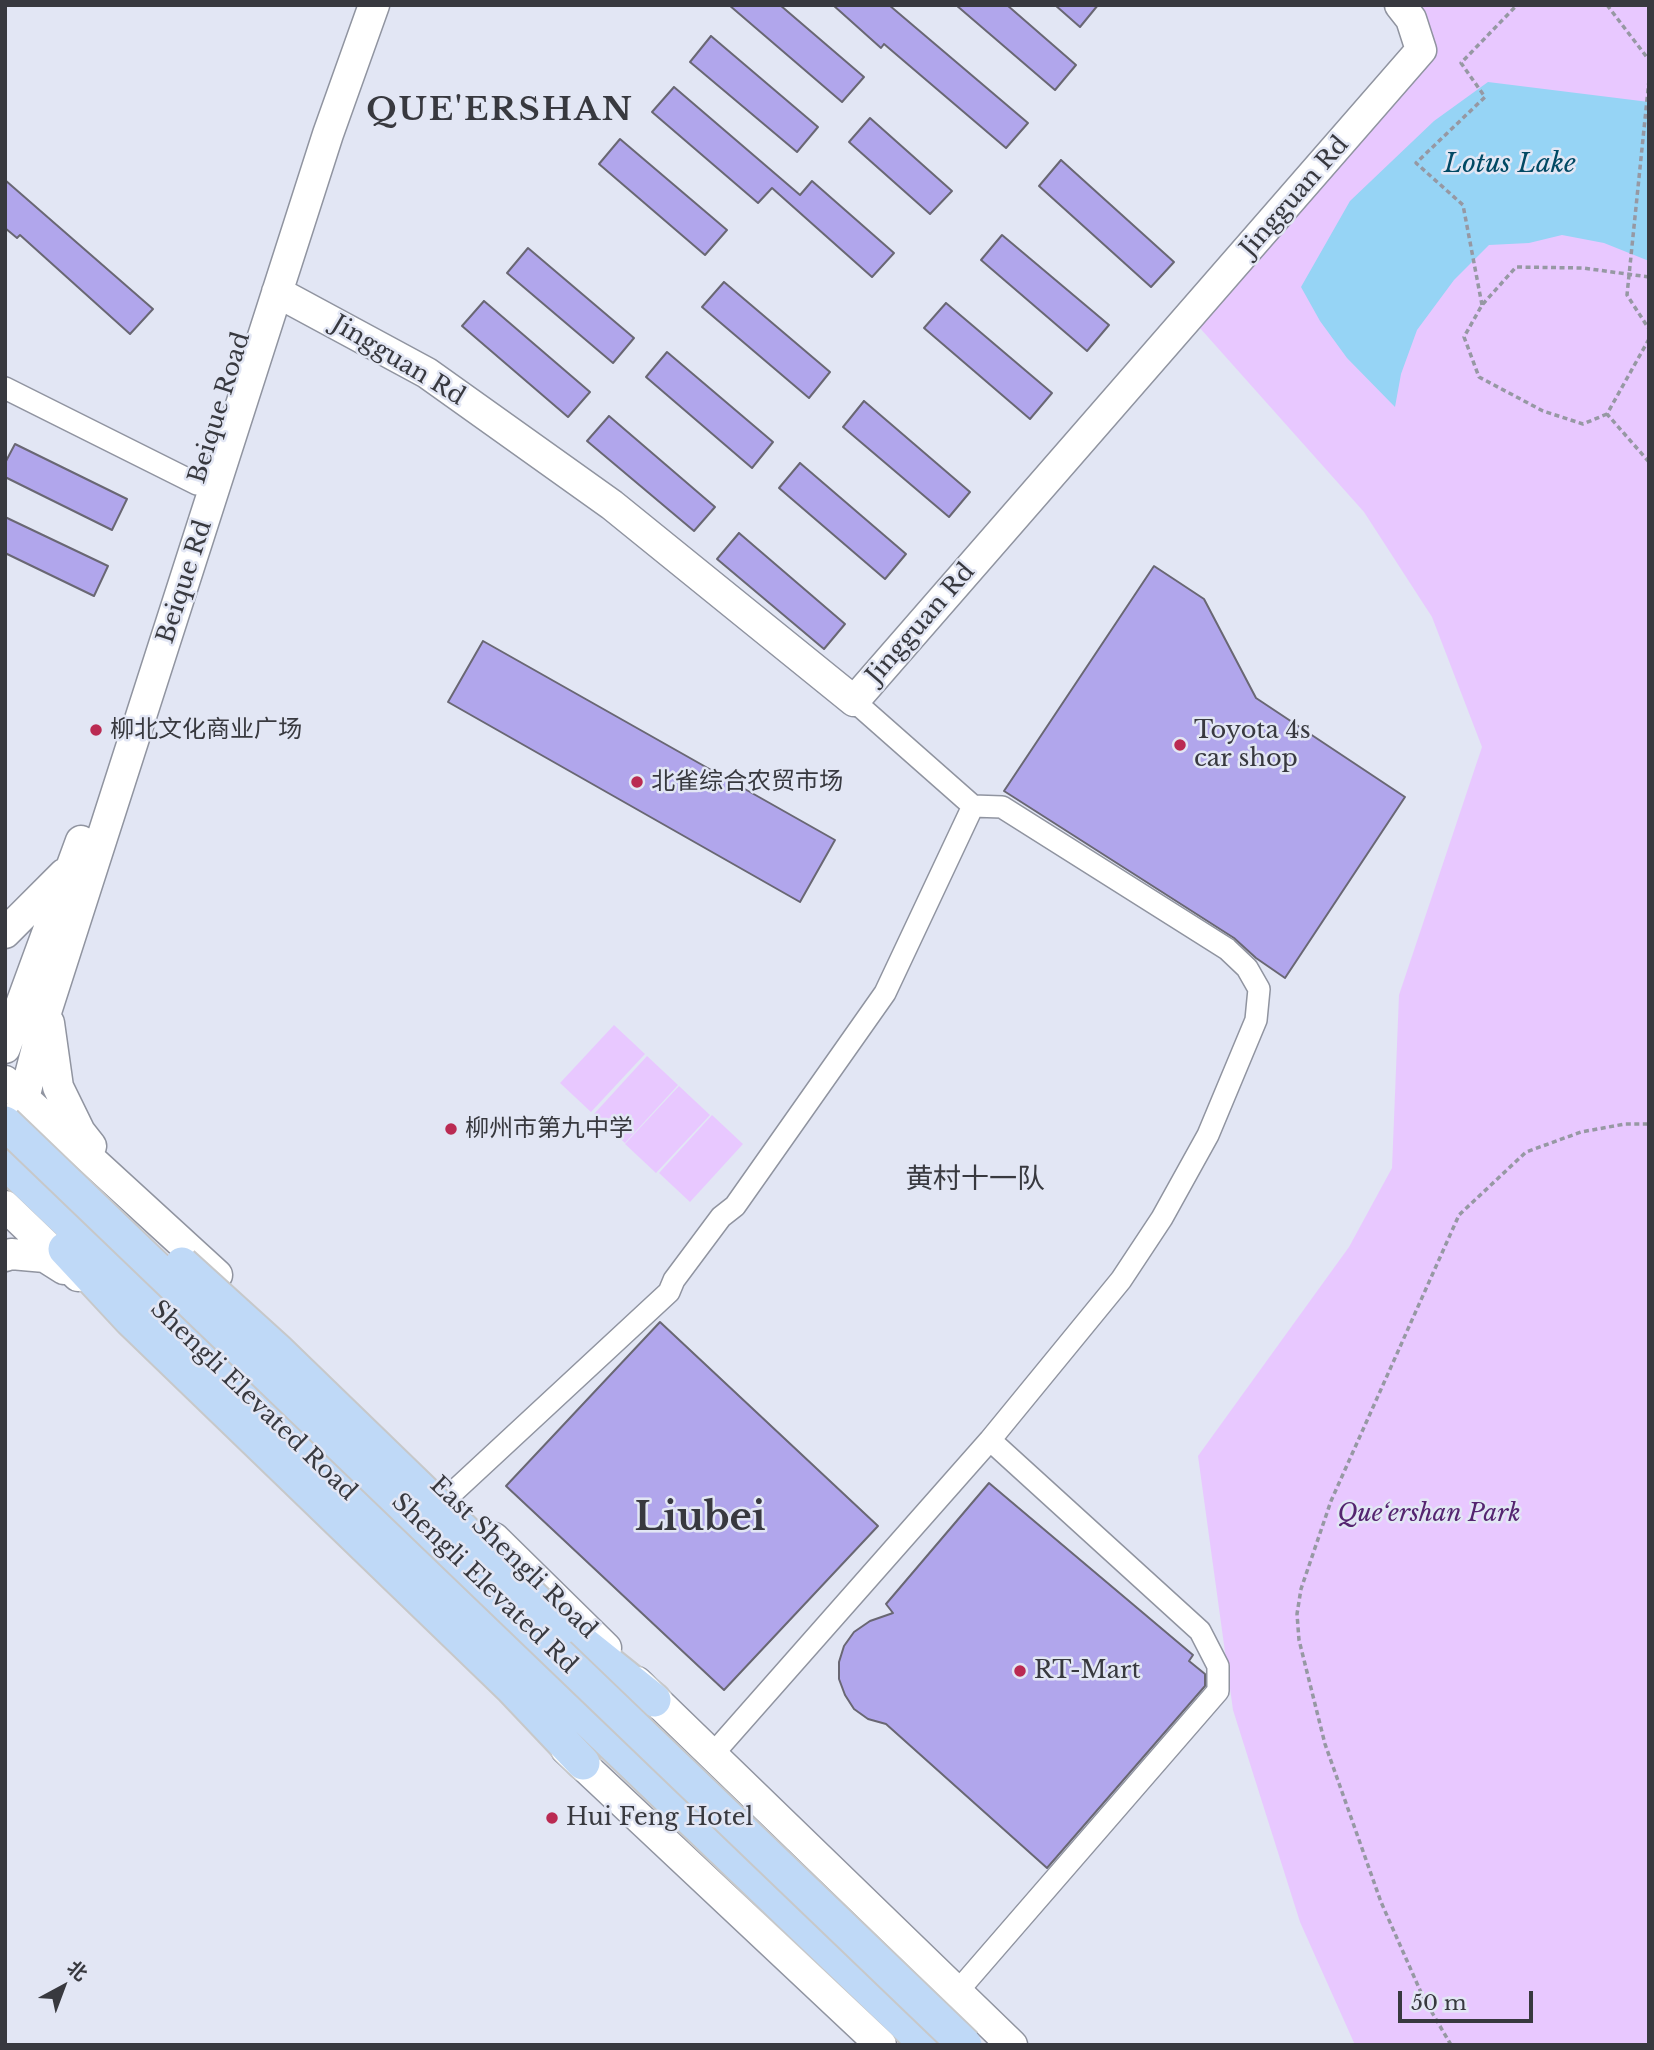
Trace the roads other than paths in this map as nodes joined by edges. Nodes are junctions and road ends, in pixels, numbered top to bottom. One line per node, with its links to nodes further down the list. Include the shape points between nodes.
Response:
1 (352, 5): 6 (street, Beique Road, via 261,274)
2 (374, 5): 4 (street, Beique Rd)
3 (1400, 5): 7 (street, Jingguan Rd, via 1411,19 1421,50)
4 (277, 292): 7 (street, Jingguan Rd, via 437,380 612,505); 11 (street, Beique Rd)
5 (5, 388): 6 (street)
6 (197, 484): 9 (street, Beique Road)
7 (854, 701): 8 (street)
8 (973, 806): 20 (street, via 1002,807 1227,949 1247,968 1259,989 1256,1020 1241,1062 1208,1135 1162,1218 1121,1280); 21 (street, via 885,993 735,1206 721,1217 674,1280 670,1292)
9 (74, 863): 10 (street); 12 (street, Beique Road)
10 (5, 933)
11 (47, 1009): 13 (street, Beique Rd); 16 (street, via 58,1087 80,1132)
12 (5, 1048)
13 (10, 1104): 14 (street, Beique Rd); 16 (street, East Shengli Road); 22 (main road, bridge, via 258,1333 563,1627); 28 (main road, Shengli Elevated Rd, bridge)
14 (5, 1162): 27 (main road, Shengli Elevated Road)
15 (5, 1177): 24 (main road, via 62,1247 131,1320 512,1688)
16 (121, 1185): 21 (street, East Shengli Road, via 297,1346)
17 (5, 1206): 19 (street)
18 (5, 1256): 19 (street, via 45,1257)
19 (79, 1277): 24 (street, via 500,1696)
20 (990, 1440): 23 (street); 25 (street, via 1200,1631 1218,1666 1218,1691)
21 (449, 1496): 22 (street, East Shengli Road, via 574,1613)
22 (653, 1700): 23 (street, East Shengli Road)
23 (712, 1755): 25 (street, East Shengli Road)
24 (583, 1763): 26 (street)
25 (957, 1992): 29 (street, East Shengli Road)
26 (881, 2045)
27 (927, 2045)
28 (965, 2045)
29 (1012, 2045)

